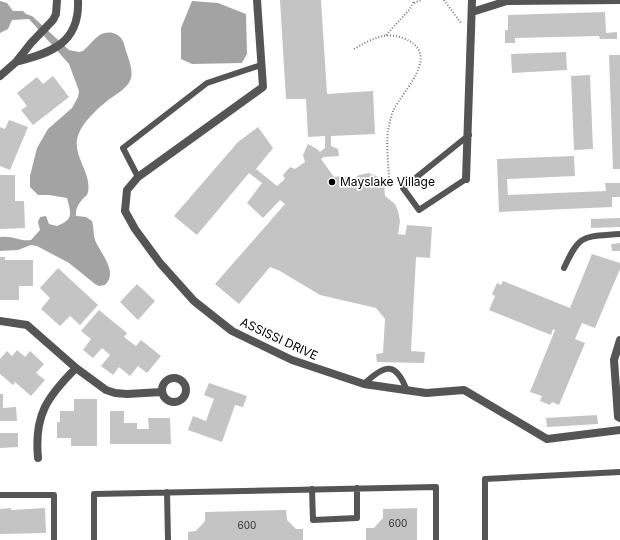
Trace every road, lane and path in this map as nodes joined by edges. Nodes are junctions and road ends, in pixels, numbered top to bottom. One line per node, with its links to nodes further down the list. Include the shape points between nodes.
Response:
1 (57, 0): 12 (street, via 53,20)
2 (78, 0): 12 (street, via 75,24 61,44 43,56)
3 (257, 0): 13 (street, ASSISSI DRIVE)
4 (420, 0): 8 (path)
5 (444, 0): 9 (path, via 460,23)
6 (472, 0): 9 (street)
7 (620, 0): 9 (street, via 507,1)
8 (414, 2): 10 (path)
9 (472, 12): 15 (street)
10 (386, 35): 11 (path); 18 (path, via 411,42 418,47 420,57 415,80 394,110 388,128)
11 (354, 49)
12 (16, 62): 14 (street)
13 (261, 65): 16 (street, ASSISSI DRIVE, via 263,87); 16 (lane, via 207,83 123,148)
14 (0, 76)
15 (469, 135): 17 (street); 17 (lane, via 403,188 419,210)
16 (138, 177): 24 (street, ASSISSI DRIVE, via 127,190 125,211 160,263 194,301 232,331 258,344 292,360)
17 (466, 180)
18 (390, 181)
19 (620, 234): 20 (lane, via 580,240)
20 (564, 268)
21 (0, 321): 23 (street, via 27,325)
22 (620, 340): 27 (street, via 614,360)
23 (76, 368): 26 (street, via 106,390 115,393); 29 (street, via 48,401 38,431)
24 (364, 384): 25 (street, ASSISSI DRIVE); 25 (lane, via 379,371 394,370 399,373)
25 (407, 391): 28 (street, ASSISSI DRIVE, via 426,393 464,390 547,439)
26 (162, 392)
27 (620, 418)
28 (620, 430)
29 (38, 458)
30 (620, 472): 39 (lane, via 485,479)
31 (357, 488): 32 (lane); 32 (lane, via 357,518 313,520); 38 (lane, via 436,487)
32 (312, 490): 33 (lane)
33 (167, 492): 36 (lane, via 94,494); 37 (lane)
34 (0, 495): 35 (lane, via 54,495)
35 (54, 540)
36 (94, 540)
37 (168, 540)
38 (436, 540)
39 (485, 540)

